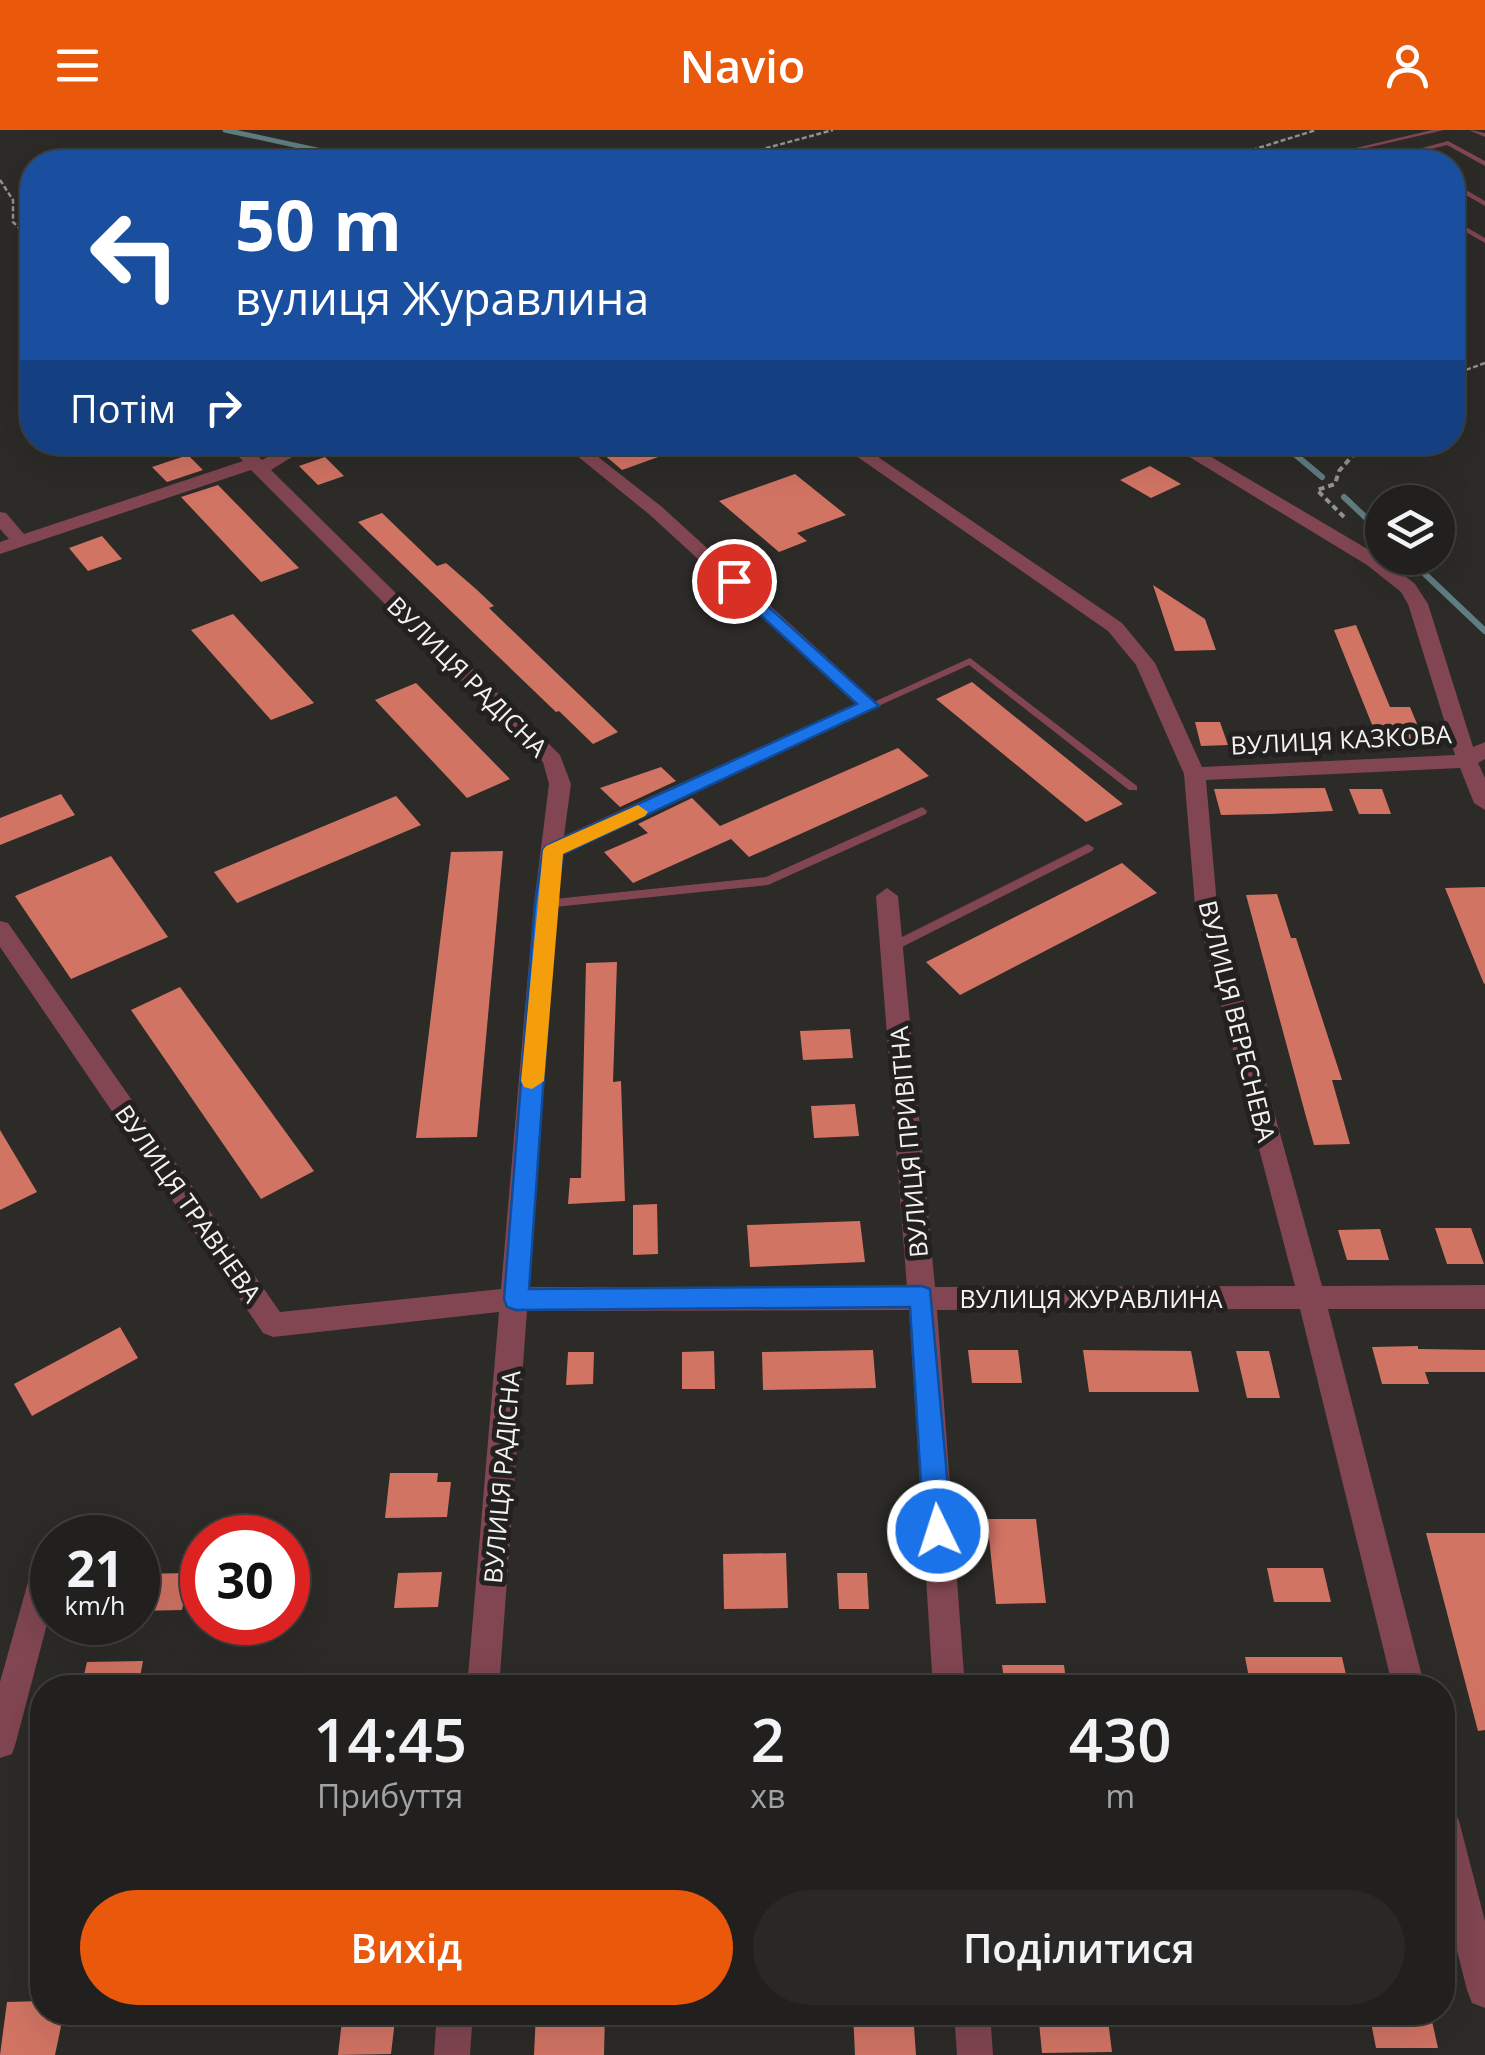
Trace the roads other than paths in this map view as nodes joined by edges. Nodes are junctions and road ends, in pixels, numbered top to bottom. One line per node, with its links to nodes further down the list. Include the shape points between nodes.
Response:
1 (1440, 130): 4 (lane)
2 (1474, 130): 3 (lane)
3 (1485, 135)
4 (1352, 150)
5 (1422, 150): 6 (lane, via 1448,143)
6 (1460, 150)
7 (245, 455): 12 (street, ВУЛИЦЯ РАДІСНА)
8 (280, 455): 12 (street)
9 (584, 455): 16 (street)
10 (863, 455): 18 (street, ВУЛИЦЯ ВЕРЕСНЕВА, via 1116,627 1145,663)
11 (1195, 455): 17 (street, via 1408,588)
12 (256, 466): 14 (street); 23 (street, ВУЛИЦЯ РАДІСНА, via 553,760 560,784)
13 (0, 517): 14 (street)
14 (20, 542): 15 (street)
15 (0, 548)
16 (870, 706): 19 (lane, via 970,661); 23 (street)
17 (1476, 755): 18 (street, ВУЛИЦЯ КАЗКОВА); 20 (street)
18 (1196, 774): 31 (street, ВУЛИЦЯ ВЕРЕСНЕВА, via 1206,904)
19 (1132, 788)
20 (1485, 803)
21 (922, 811): 25 (lane, via 768,881)
22 (1088, 848): 27 (lane)
23 (553, 850): 25 (street, ВУЛИЦЯ РАДІСНА)
24 (887, 896): 27 (street, ВУЛИЦЯ ПРИВІТНА)
25 (545, 904): 30 (street, ВУЛИЦЯ РАДІСНА)
26 (0, 930): 30 (street, ВУЛИЦЯ ТРАВНЕВА, via 274,1325)
27 (892, 947): 28 (street, ВУЛИЦЯ ПРИВІТНА)
28 (922, 1297): 30 (street, ВУЛИЦЯ ЖУРАВЛИНА); 31 (street, ВУЛИЦЯ ЖУРАВЛИНА); 34 (street, ВУЛИЦЯ ПРИВІТНА)
29 (1485, 1298): 31 (street, ВУЛИЦЯ ЖУРАВЛИНА)
30 (516, 1299): 33 (street, ВУЛИЦЯ РАДІСНА)
31 (1312, 1300): 35 (street, ВУЛИЦЯ ВЕРЕСНЕВА)
32 (30, 1630): 36 (street)
33 (484, 1675)
34 (948, 1675)
35 (1406, 1675)
36 (0, 1742)
37 (1455, 1872): 38 (street)
38 (1485, 1990)
39 (455, 2025): 41 (street)
40 (973, 2025): 42 (street)
41 (452, 2055)
42 (975, 2055)

